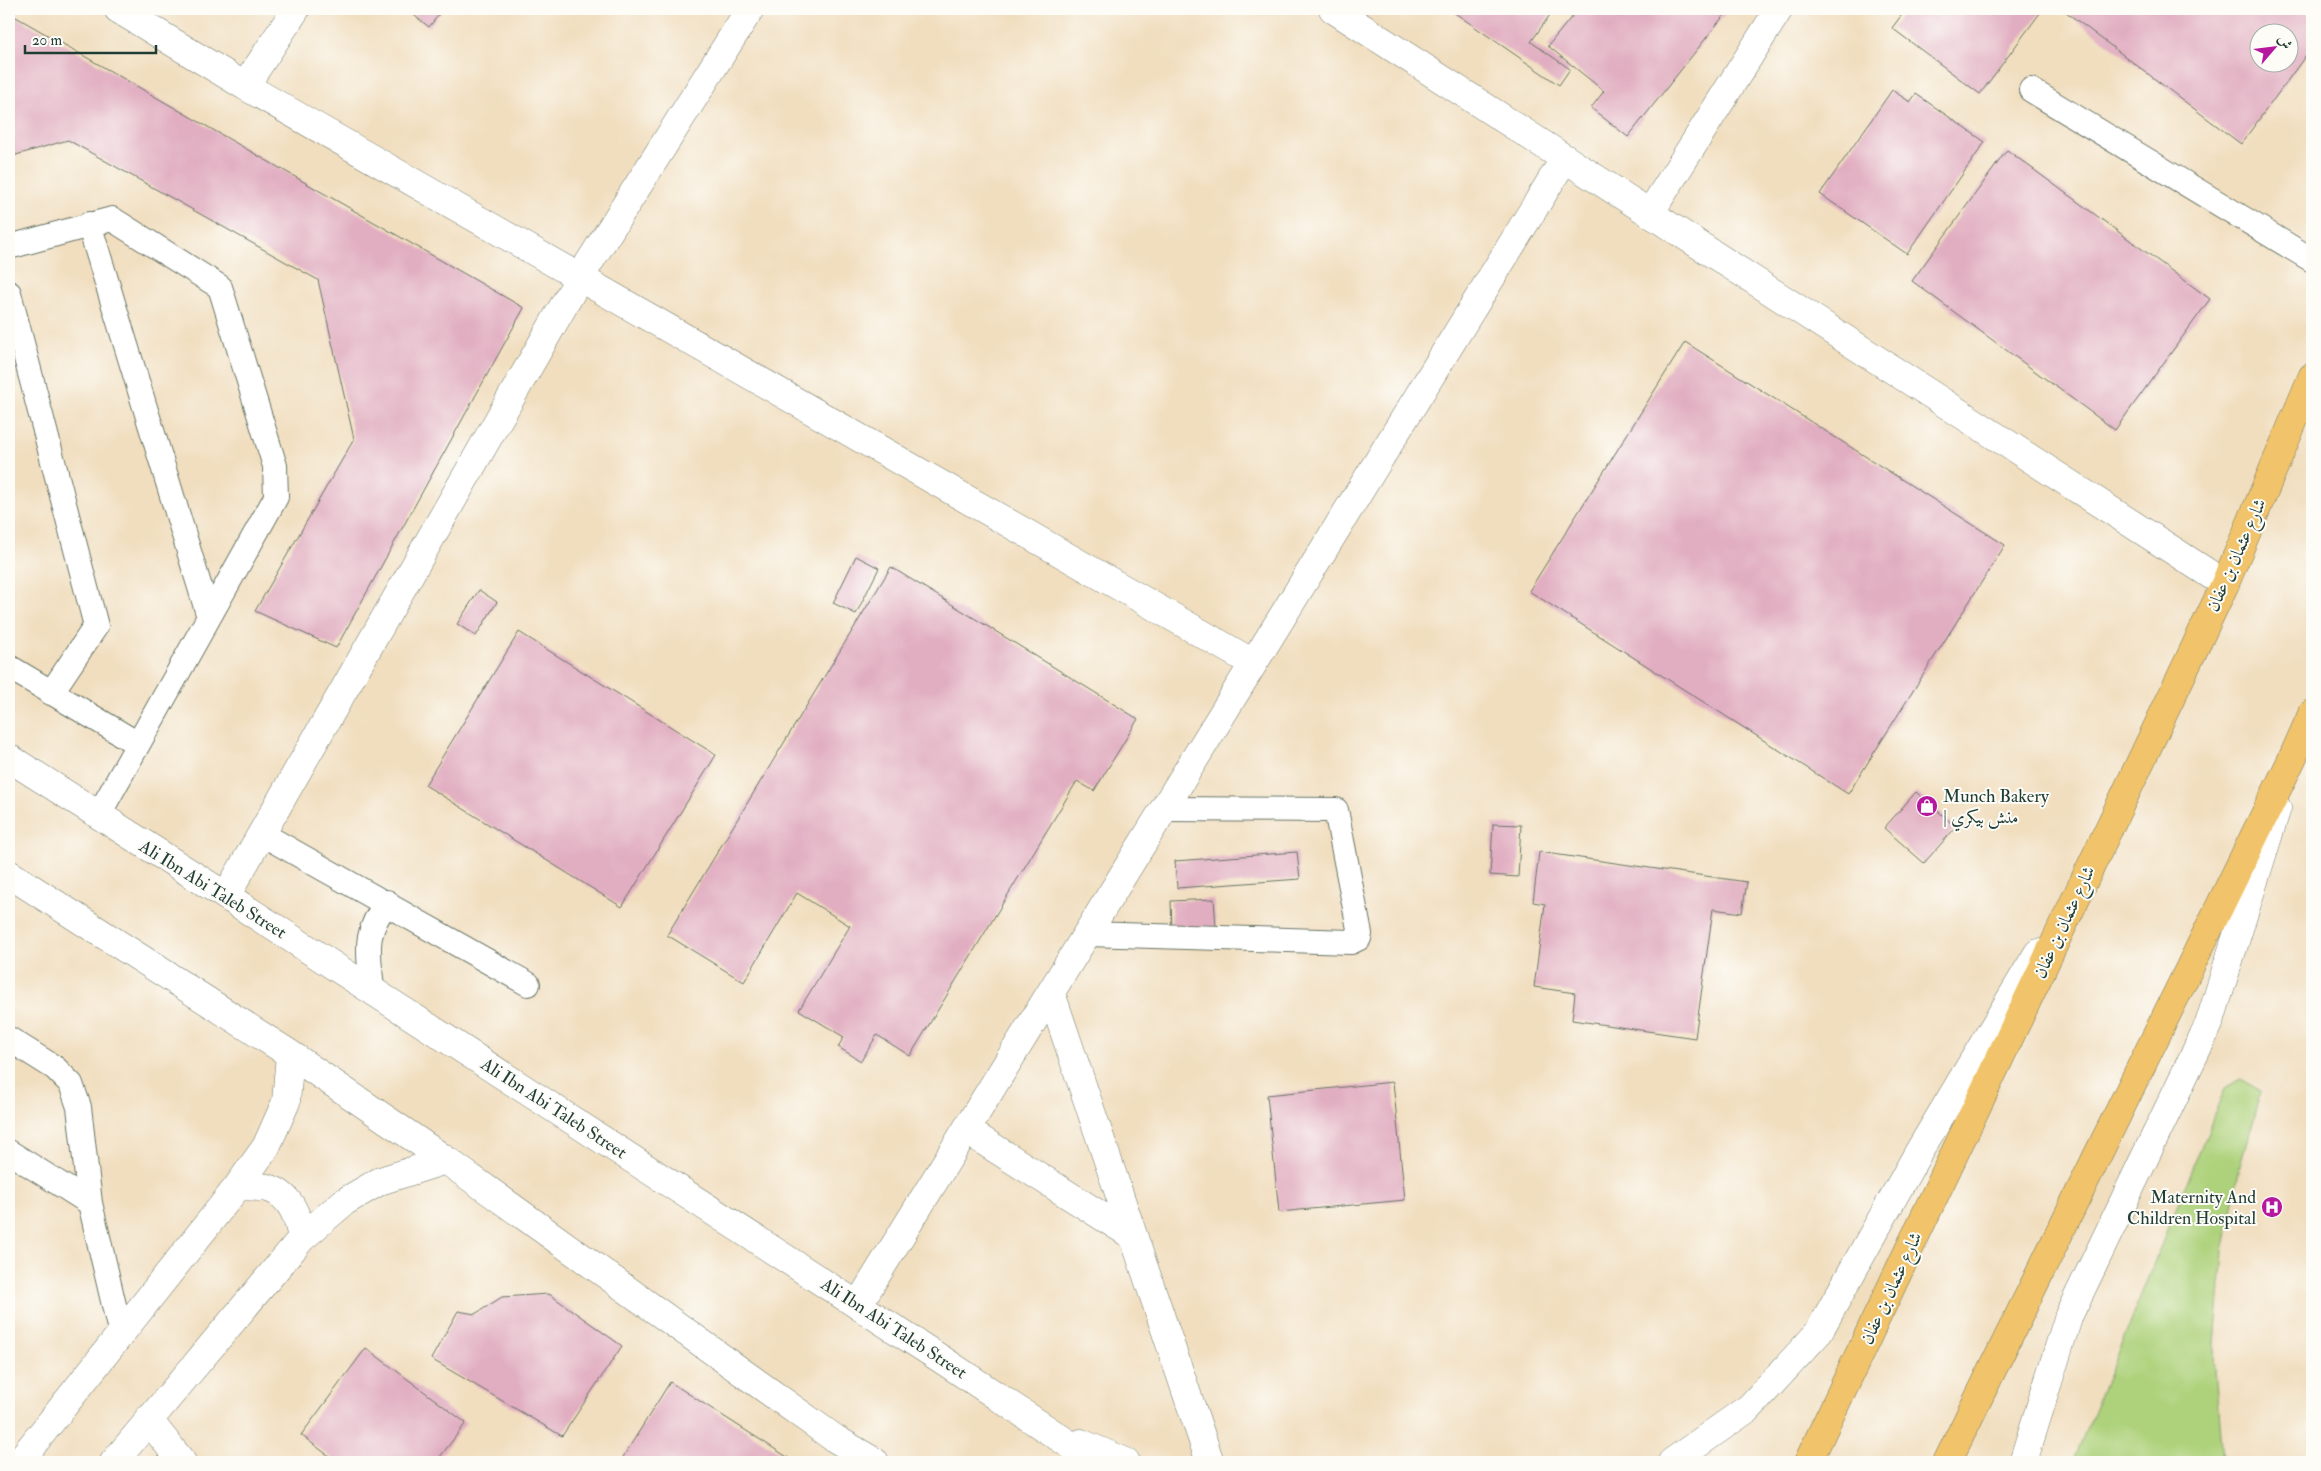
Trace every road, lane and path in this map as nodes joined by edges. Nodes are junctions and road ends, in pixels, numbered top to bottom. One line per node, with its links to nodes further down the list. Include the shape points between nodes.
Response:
1 (118, 9): 6 (street)
2 (296, 9): 6 (street)
3 (750, 9): 13 (street)
4 (1333, 9): 8 (street)
5 (1779, 9): 9 (street)
6 (245, 86): 13 (street)
7 (2031, 90): 12 (lane)
8 (1565, 158): 9 (street); 18 (street)
9 (1650, 213): 16 (street)
10 (89, 224): 11 (lane); 17 (lane); 17 (lane, via 112,218 220,287 272,456 276,498)
11 (9, 247)
12 (2312, 260)
13 (580, 277): 18 (street); 27 (street)
14 (9, 293): 20 (lane, via 96,626)
15 (2312, 377): 16 (main road, شارع عثمان بن عفان)
16 (2225, 584): 56 (street, via 2058,920 1918,1153 1818,1333 1750,1407); 57 (main road, شارع عثمان بن عفان)
17 (209, 617): 22 (lane)
18 (1254, 662): 25 (street)
19 (9, 667): 20 (lane)
20 (52, 693): 22 (lane)
21 (2312, 714): 24 (main road)
22 (138, 744): 26 (lane)
23 (9, 758): 26 (street, Ali Ibn Abi Taleb Street)
24 (2292, 759): 58 (main road); 59 (street, via 2209,1024 2069,1315)
25 (1164, 809): 31 (street); 31 (lane, via 1336,810 1359,938 1351,942)
26 (98, 816): 29 (street, Ali Ibn Abi Taleb Street)
27 (262, 834): 29 (street); 30 (lane)
28 (9, 874): 36 (street)
29 (226, 896): 33 (street, Ali Ibn Abi Taleb Street)
30 (386, 902): 32 (lane); 33 (lane, via 370,930 368,948)
31 (1087, 934): 34 (street)
32 (528, 984)
33 (372, 990): 44 (street, Ali Ibn Abi Taleb Street)
34 (1051, 993): 37 (street); 42 (street)
35 (9, 1039): 41 (lane, via 55,1068 71,1084 79,1107)
36 (290, 1054): 39 (street); 40 (street, via 286,1102 266,1147)
37 (966, 1130): 42 (street); 44 (street)
38 (9, 1152): 41 (lane)
39 (446, 1160): 43 (street, via 380,1181 344,1202); 48 (street)
40 (238, 1186): 43 (street, via 270,1189 285,1199 297,1215); 45 (street)
41 (90, 1204): 45 (lane)
42 (1133, 1236): 55 (street)
43 (302, 1238): 46 (street)
44 (858, 1305): 47 (street, Ali Ibn Abi Taleb Street)
45 (121, 1335): 49 (street)
46 (148, 1420): 50 (street); 51 (street)
47 (1049, 1430): 53 (street, Ali Ibn Abi Taleb Street); 54 (street)
48 (833, 1450): 52 (street)
49 (19, 1462)
50 (114, 1462)
51 (182, 1462)
52 (874, 1462)
53 (1096, 1462)
54 (1126, 1462)
55 (1210, 1462)
56 (1672, 1462)
57 (1808, 1462)
58 (1947, 1462)
59 (2024, 1462)

